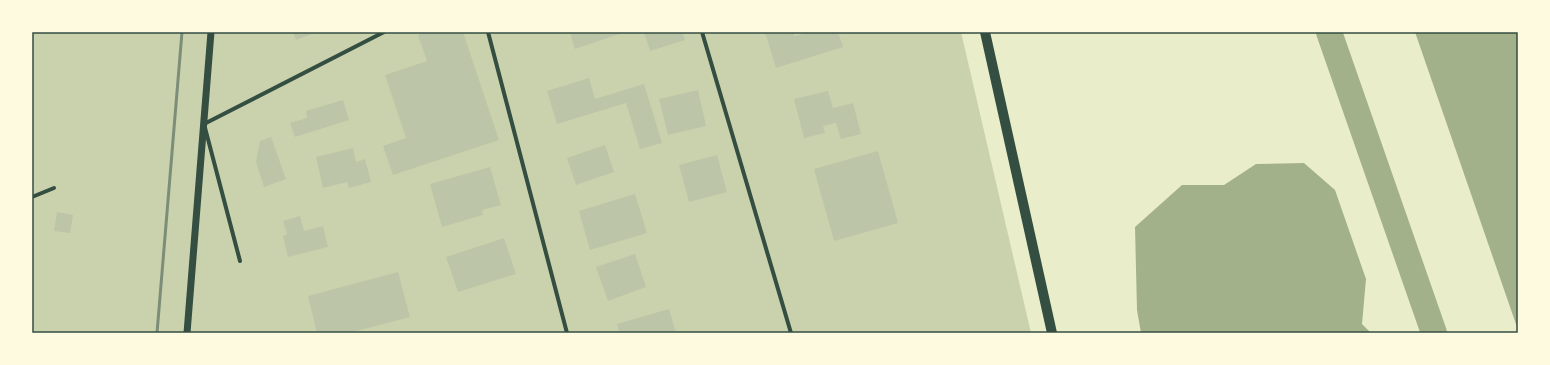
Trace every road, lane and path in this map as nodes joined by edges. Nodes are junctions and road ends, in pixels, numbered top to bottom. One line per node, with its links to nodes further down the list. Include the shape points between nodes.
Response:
1 (211, 32): 6 (street)
2 (384, 32): 6 (street)
3 (488, 32): 11 (street)
4 (702, 32): 12 (street)
5 (985, 32): 13 (main road)
6 (204, 124): 9 (street); 10 (street)
7 (54, 188): 8 (street)
8 (32, 197)
9 (240, 261)
10 (187, 333)
11 (567, 333)
12 (791, 333)
13 (1052, 333)

